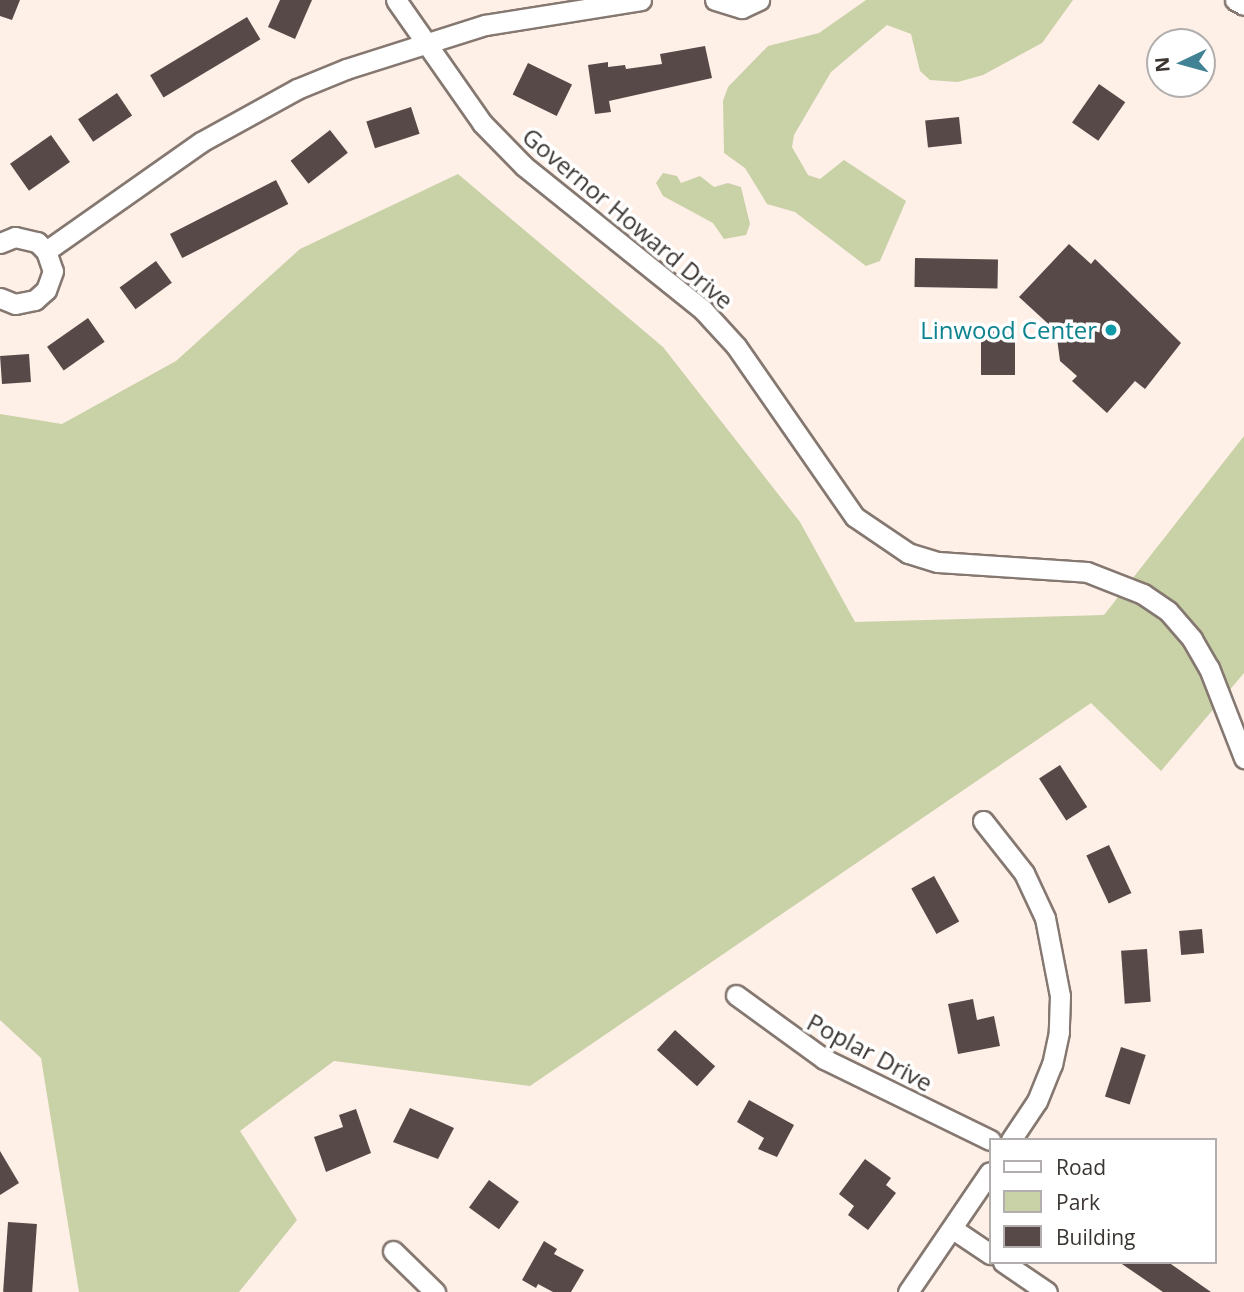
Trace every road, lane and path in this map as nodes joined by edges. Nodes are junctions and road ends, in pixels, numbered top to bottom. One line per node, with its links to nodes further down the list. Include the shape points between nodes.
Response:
1 (397, 0): 7 (street, Governor Howard Drive)
2 (641, 0): 7 (street, via 516,19)
3 (715, 0): 4 (street, via 743,8)
4 (758, 0)
5 (1235, 0): 6 (street)
6 (1244, 5)
7 (425, 44): 9 (street, via 346,69 252,112 201,142); 11 (street, Governor Howard Drive, via 482,123 524,166 703,310 736,346 832,488 880,538 938,562 1087,572 1143,594 1168,611 1192,639 1209,668)
8 (0, 243): 9 (street, via 26,237)
9 (47, 251): 10 (street, via 53,271 46,290 25,304)
10 (0, 298)
11 (1244, 758)
12 (983, 821): 14 (street, via 1024,873 1045,918 1060,996 1052,1064 1037,1101)
13 (736, 995): 15 (street, Poplar Drive, via 824,1059)
14 (1012, 1138)
15 (988, 1139)
16 (988, 1175): 17 (street)
17 (953, 1229): 19 (street); 22 (street)
18 (393, 1251): 21 (street)
19 (988, 1253)
20 (1006, 1264): 23 (street)
21 (435, 1292)
22 (908, 1292)
23 (1047, 1292)

